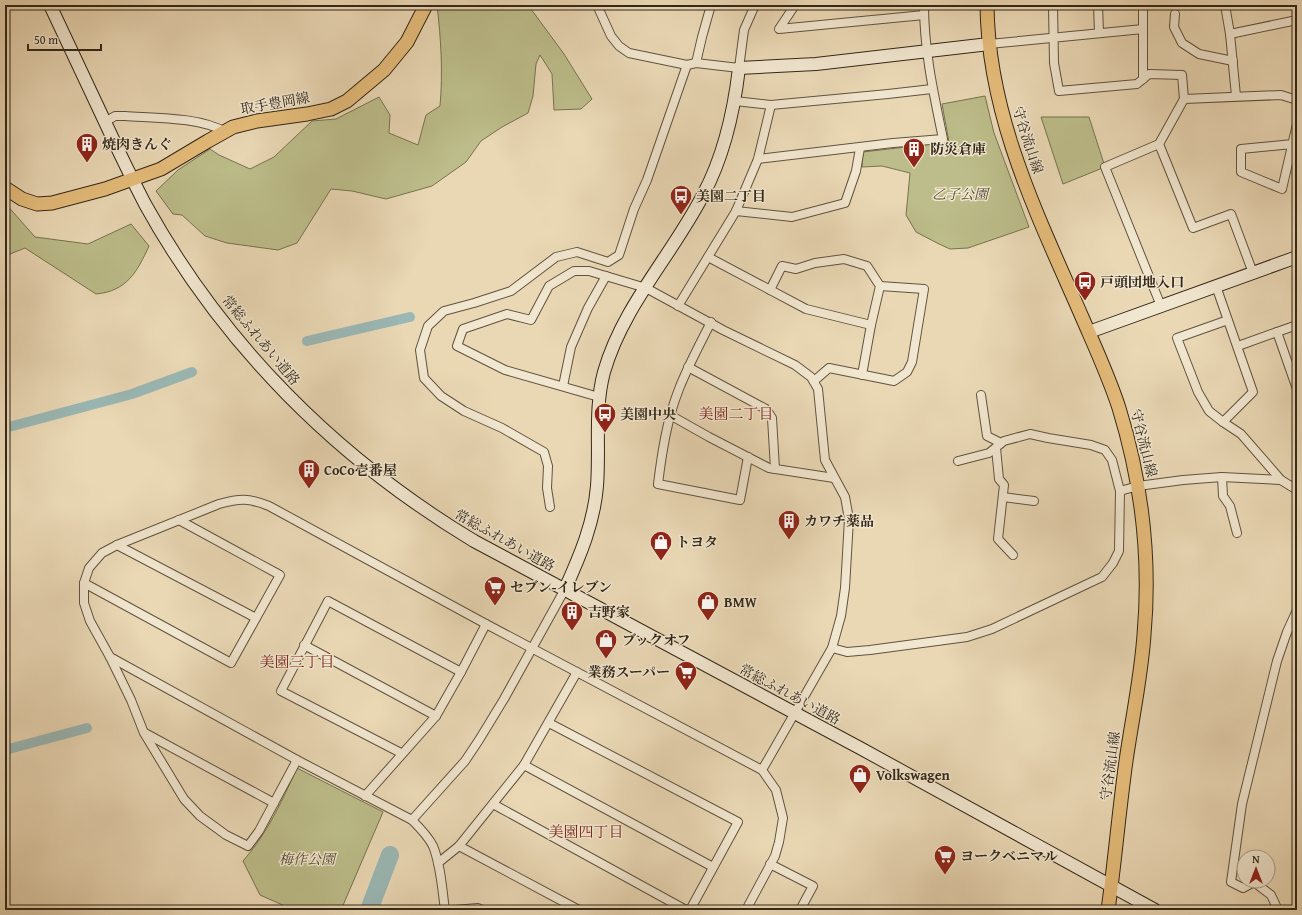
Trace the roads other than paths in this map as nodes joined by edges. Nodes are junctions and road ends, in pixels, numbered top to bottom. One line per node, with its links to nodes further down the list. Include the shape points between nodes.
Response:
1 (50, 5): 33 (street, 常総ふれあい道路)
2 (426, 5): 35 (main road, 取手豊岡線, via 407,42 394,58 384,70 347,101 331,109 257,121)
3 (597, 5): 24 (street, via 611,36 629,53)
4 (711, 5): 23 (street)
5 (754, 5): 25 (street, via 744,30)
6 (795, 5): 13 (street, via 779,28)
7 (924, 5): 13 (street)
8 (987, 5): 20 (main road, 守谷流山線)
9 (1054, 5): 19 (street)
10 (1098, 5): 17 (street)
11 (1143, 5): 16 (street)
12 (1225, 5): 18 (street)
13 (924, 14): 21 (street)
14 (1175, 14): 22 (street, via 1174,27 1182,43 1199,54)
15 (1297, 20): 18 (street)
16 (1143, 29): 17 (street); 26 (street)
17 (1099, 33): 19 (street)
18 (1230, 34): 22 (street)
19 (1054, 38): 20 (street); 26 (street, via 1054,63 1059,91 1137,84)
20 (989, 44): 21 (street); 57 (main road, 守谷流山線, via 1008,138)
21 (927, 52): 25 (street, via 816,64); 27 (street)
22 (1233, 61): 28 (street)
23 (696, 63): 24 (street); 25 (street)
24 (687, 65): 81 (street, via 619,255 608,262 578,252 556,257 511,291 444,311 428,326 420,350 424,378 441,396 464,411 502,428 544,452 548,466 547,488)
25 (739, 68): 31 (street)
26 (1143, 79): 29 (street, via 1149,74 1182,75)
27 (932, 89): 32 (street); 38 (street, via 943,139)
28 (1236, 96): 29 (street); 30 (street, via 1281,95)
29 (1184, 99): 36 (street)
30 (1297, 100)
31 (735, 101): 32 (street); 49 (street, via 725,141 704,195)
32 (771, 104): 39 (street)
33 (106, 122): 35 (street, via 115,116 133,116 195,122 216,126); 40 (street, 常総ふれあい道路)
34 (1297, 124): 37 (street)
35 (225, 132): 40 (main road, 取手豊岡線, via 161,169)
36 (1159, 144): 45 (street, via 1193,228 1231,214); 52 (street, via 1105,167)
37 (1292, 144): 37 (street, via 1282,188 1241,172 1241,149)
38 (860, 148): 39 (street); 42 (street, via 856,171 844,203 792,217)
39 (758, 159): 42 (street)
40 (133, 180): 41 (main road, 取手豊岡線, via 52,203 36,204); 87 (street, 常総ふれあい道路, via 170,246 227,326 277,384 323,431 374,473 438,519)
41 (5, 188)
42 (736, 211): 43 (street)
43 (708, 257): 50 (street); 51 (street)
44 (1297, 257): 45 (street)
45 (1253, 273): 48 (street)
46 (606, 276): 49 (street); 63 (street, via 571,347); 63 (street, via 589,271 574,271 549,286 531,320 507,314 463,330 457,346 504,370)
47 (880, 286): 50 (street, via 867,266 844,259 796,269 782,266); 55 (street); 61 (street, via 924,289 912,362 907,372 894,381)
48 (1216, 286): 52 (street); 53 (street)
49 (646, 288): 51 (street); 66 (street, via 624,322 613,346 604,373)
50 (770, 290): 55 (street, via 806,309)
51 (678, 306): 54 (street)
52 (1161, 306): 57 (street)
53 (1228, 320): 59 (street); 68 (street, via 1177,338 1198,392 1209,411)
54 (711, 322): 60 (street); 62 (street, via 795,365)
55 (871, 325): 61 (street)
56 (1297, 325): 58 (street)
57 (1089, 332): 76 (main road, 守谷流山線, via 1118,406)
58 (1278, 332): 59 (street); 64 (street)
59 (1238, 346): 68 (street, via 1253,392)
60 (688, 367): 67 (street); 72 (street, via 766,409 772,418)
61 (862, 375): 62 (street, via 829,368)
62 (814, 381): 74 (street, via 818,389 825,460)
63 (563, 386): 66 (street)
64 (1297, 389)
65 (981, 395): 69 (street, via 987,436)
66 (600, 397): 87 (street, via 595,504 584,544)
67 (670, 415): 70 (street); 70 (street, via 662,448 658,484 740,500)
68 (1223, 422): 75 (street, via 1241,434)
69 (998, 445): 71 (street, via 989,453); 78 (street, via 1030,434 1105,450 1112,460); 79 (street, via 999,479 1004,485)
70 (748, 457): 72 (street)
71 (958, 460)
72 (775, 469): 74 (street)
73 (1222, 477): 75 (street); 76 (street); 83 (street, via 1223,496 1230,506)
74 (834, 478): 93 (street, via 844,497 849,519 844,595)
75 (1280, 480): 77 (street)
76 (1138, 486): 78 (street); 113 (main road, 守谷流山線, via 1145,540 1146,614 1142,661 1126,762)
77 (1297, 490)
78 (1120, 491): 93 (street, via 1119,551 1102,577 992,629 967,637 847,652)
79 (1003, 496): 80 (street); 85 (street, via 998,539)
80 (1034, 501)
81 (550, 507)
82 (179, 520): 84 (street); 89 (street, via 280,575); 90 (street, via 219,504 255,500)
83 (1237, 533)
84 (117, 545): 86 (street, via 102,553 89,568); 89 (street)
85 (1013, 555)
86 (84, 583): 89 (street, via 231,663); 94 (street, via 84,603 90,621)
87 (565, 589): 92 (street); 97 (street, 常総ふれあい道路)
88 (1297, 610): 124 (street, via 1277,661 1244,796 1231,882 1244,888 1254,882 1271,895)
89 (256, 618)
90 (486, 624): 92 (street); 95 (street)
91 (304, 645): 95 (street, via 328,602); 98 (street); 101 (street, via 281,691)
92 (532, 648): 96 (street); 108 (street, via 500,706 465,761)
93 (832, 648): 97 (street)
94 (110, 657): 100 (street); 102 (street)
95 (461, 672): 98 (street)
96 (577, 672): 99 (street); 104 (street)
97 (795, 714): 104 (street); 113 (street, 常総ふれあい道路)
98 (436, 716): 101 (street)
99 (549, 723): 103 (street); 112 (street, via 738,822)
100 (144, 733): 106 (street); 106 (street, via 184,799 200,816 226,835 248,846)
101 (401, 753): 105 (street)
102 (297, 760): 105 (street); 106 (street)
103 (524, 765): 107 (street); 112 (street)
104 (762, 770): 111 (street, via 776,790 783,818 779,842)
105 (365, 796): 108 (street)
106 (274, 803)
107 (493, 804): 109 (street); 118 (street)
108 (412, 820): 110 (street, via 432,845)
109 (459, 846): 110 (street); 117 (street)
110 (438, 863): 114 (street)
111 (770, 864): 120 (street); 121 (street, via 813,886)
112 (713, 867): 119 (street)
113 (1111, 886): 122 (main road, 守谷流山線); 123 (street, 常総ふれあい道路)
114 (445, 910)
115 (454, 910): 116 (street)
116 (482, 910)
117 (578, 910)
118 (686, 910)
119 (690, 910)
120 (746, 910)
121 (800, 910)
122 (1108, 910)
123 (1155, 910)
124 (1278, 910)

